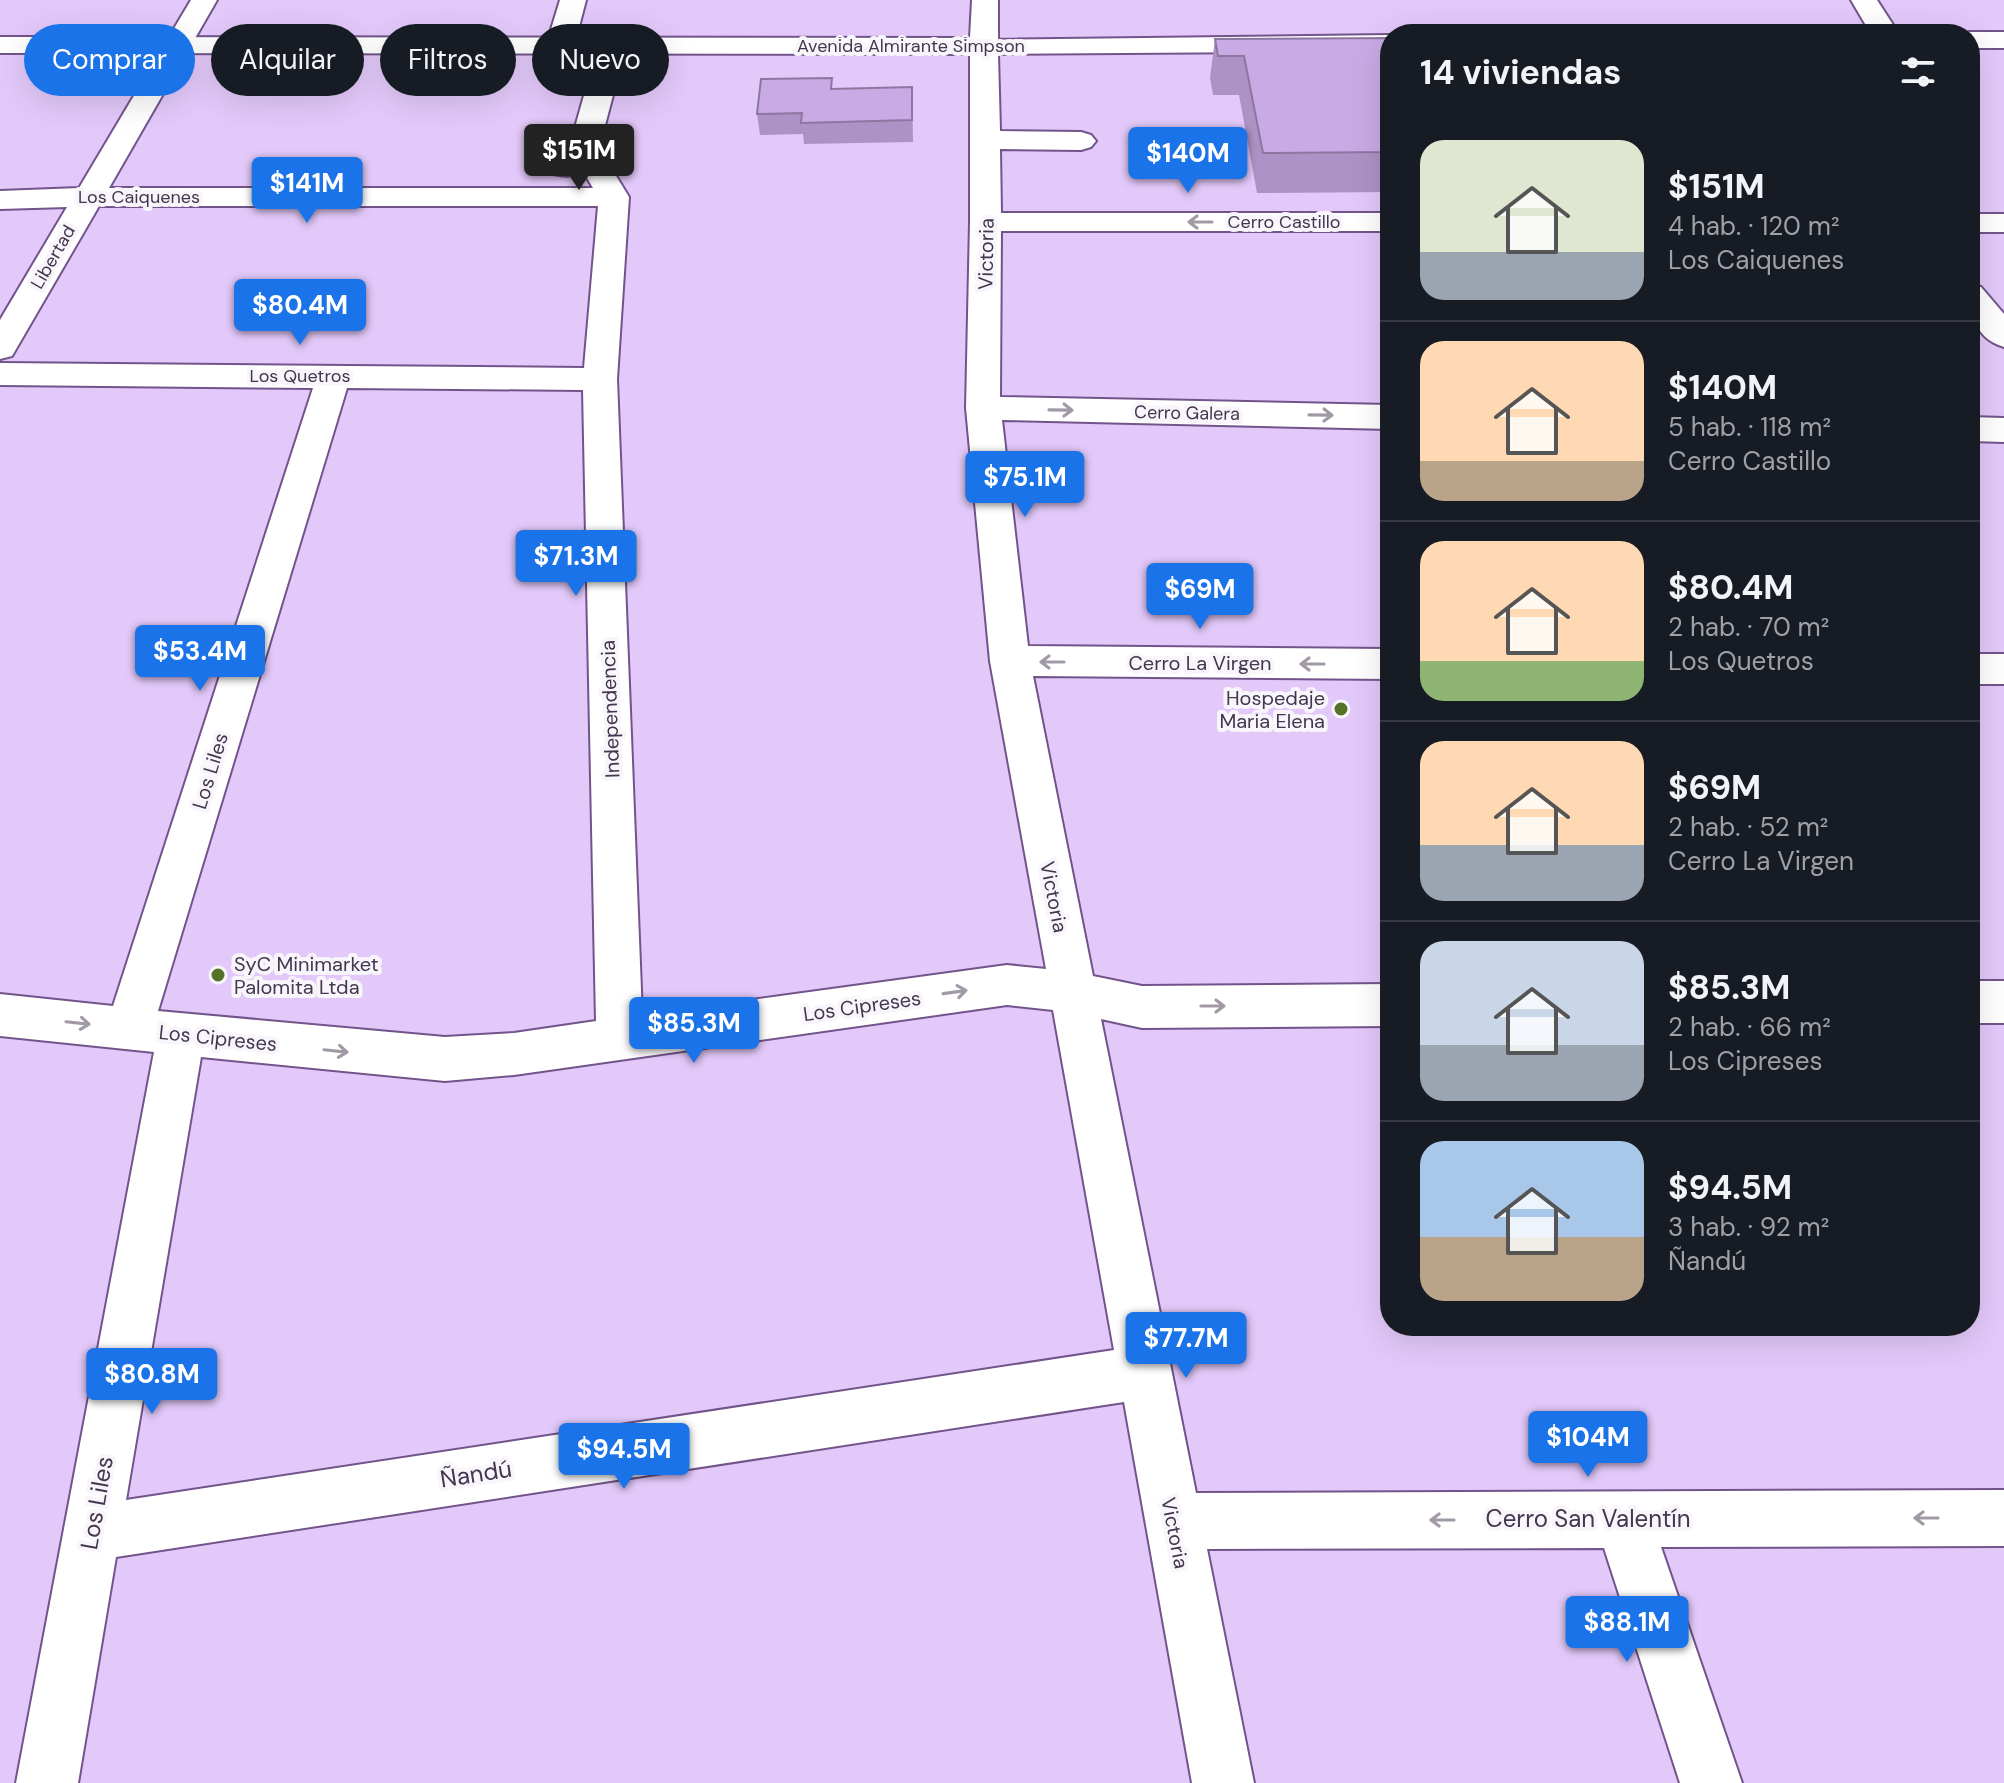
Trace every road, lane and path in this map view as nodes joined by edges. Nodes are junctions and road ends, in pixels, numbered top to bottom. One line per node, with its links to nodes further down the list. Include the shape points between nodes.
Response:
1 (204, 0): 5 (street, Libertad)
2 (573, 0): 6 (street)
3 (985, 0): 16 (street, Victoria)
4 (1864, 0): 7 (street)
5 (190, 24)
6 (566, 24)
7 (1879, 24)
8 (1980, 40): 9 (street)
9 (2004, 40)
10 (1380, 43): 16 (street, Avenida Almirante Simpson)
11 (0, 45): 12 (street, Avenida Almirante Simpson)
12 (24, 45)
13 (195, 46): 14 (street, Avenida Almirante Simpson)
14 (532, 46)
15 (669, 46): 16 (street, Avenida Almirante Simpson)
16 (984, 46): 19 (street, Victoria)
17 (148, 96): 22 (street, Libertad)
18 (598, 96): 21 (street)
19 (986, 140): 20 (street); 26 (street, Victoria)
20 (1081, 141)
21 (584, 148): 23 (street); 24 (street)
22 (88, 197): 24 (street, Los Caiquenes); 25 (street, Los Caiquenes); 32 (street, Libertad)
23 (614, 197): 24 (street, Los Caiquenes); 35 (street, Independencia)
24 (535, 198)
25 (0, 200)
26 (986, 222): 27 (street, Cerro Castillo, one-way to 26); 36 (street, Victoria)
27 (1380, 222)
28 (1980, 223): 29 (street)
29 (2004, 223)
30 (1980, 306): 31 (street)
31 (2004, 336)
32 (0, 348)
33 (0, 374): 34 (street, Los Quetros)
34 (333, 377): 35 (street, Los Quetros); 49 (street, Los Liles)
35 (600, 379): 51 (street, Independencia)
36 (983, 408): 37 (street, Cerro Galera, one-way to 37); 40 (street, Victoria)
37 (1380, 417)
38 (1980, 429): 39 (street)
39 (2004, 430)
40 (1010, 661): 41 (street, Cerro La Virgen, one-way to 40); 44 (street, Victoria)
41 (1380, 664)
42 (1980, 669): 43 (street)
43 (2004, 669)
44 (1072, 992): 47 (street, Los Cipreses, one-way to 47, via 1142,1007); 51 (street, Los Cipreses, one-way to 44, via 1007,985); 52 (street, Victoria)
45 (1980, 1002): 46 (street)
46 (2004, 1002)
47 (1380, 1005)
48 (0, 1015): 49 (street, Los Cipreses, one-way to 49)
49 (129, 1029): 50 (street, Los Cipreses)
50 (181, 1035): 51 (street, Los Cipreses, one-way to 51, via 445,1059); 56 (street, Los Liles)
51 (620, 1039)
52 (1145, 1372): 55 (street, Victoria); 56 (street, Ñandú)
53 (2004, 1518): 54 (street, Cerro San Valentín, one-way to 54)
54 (1623, 1519): 55 (street, Cerro San Valentín, one-way to 55); 59 (street)
55 (1173, 1521): 58 (street, Victoria)
56 (91, 1533): 57 (street, Los Liles)
57 (47, 1783)
58 (1223, 1783)
59 (1711, 1783)

